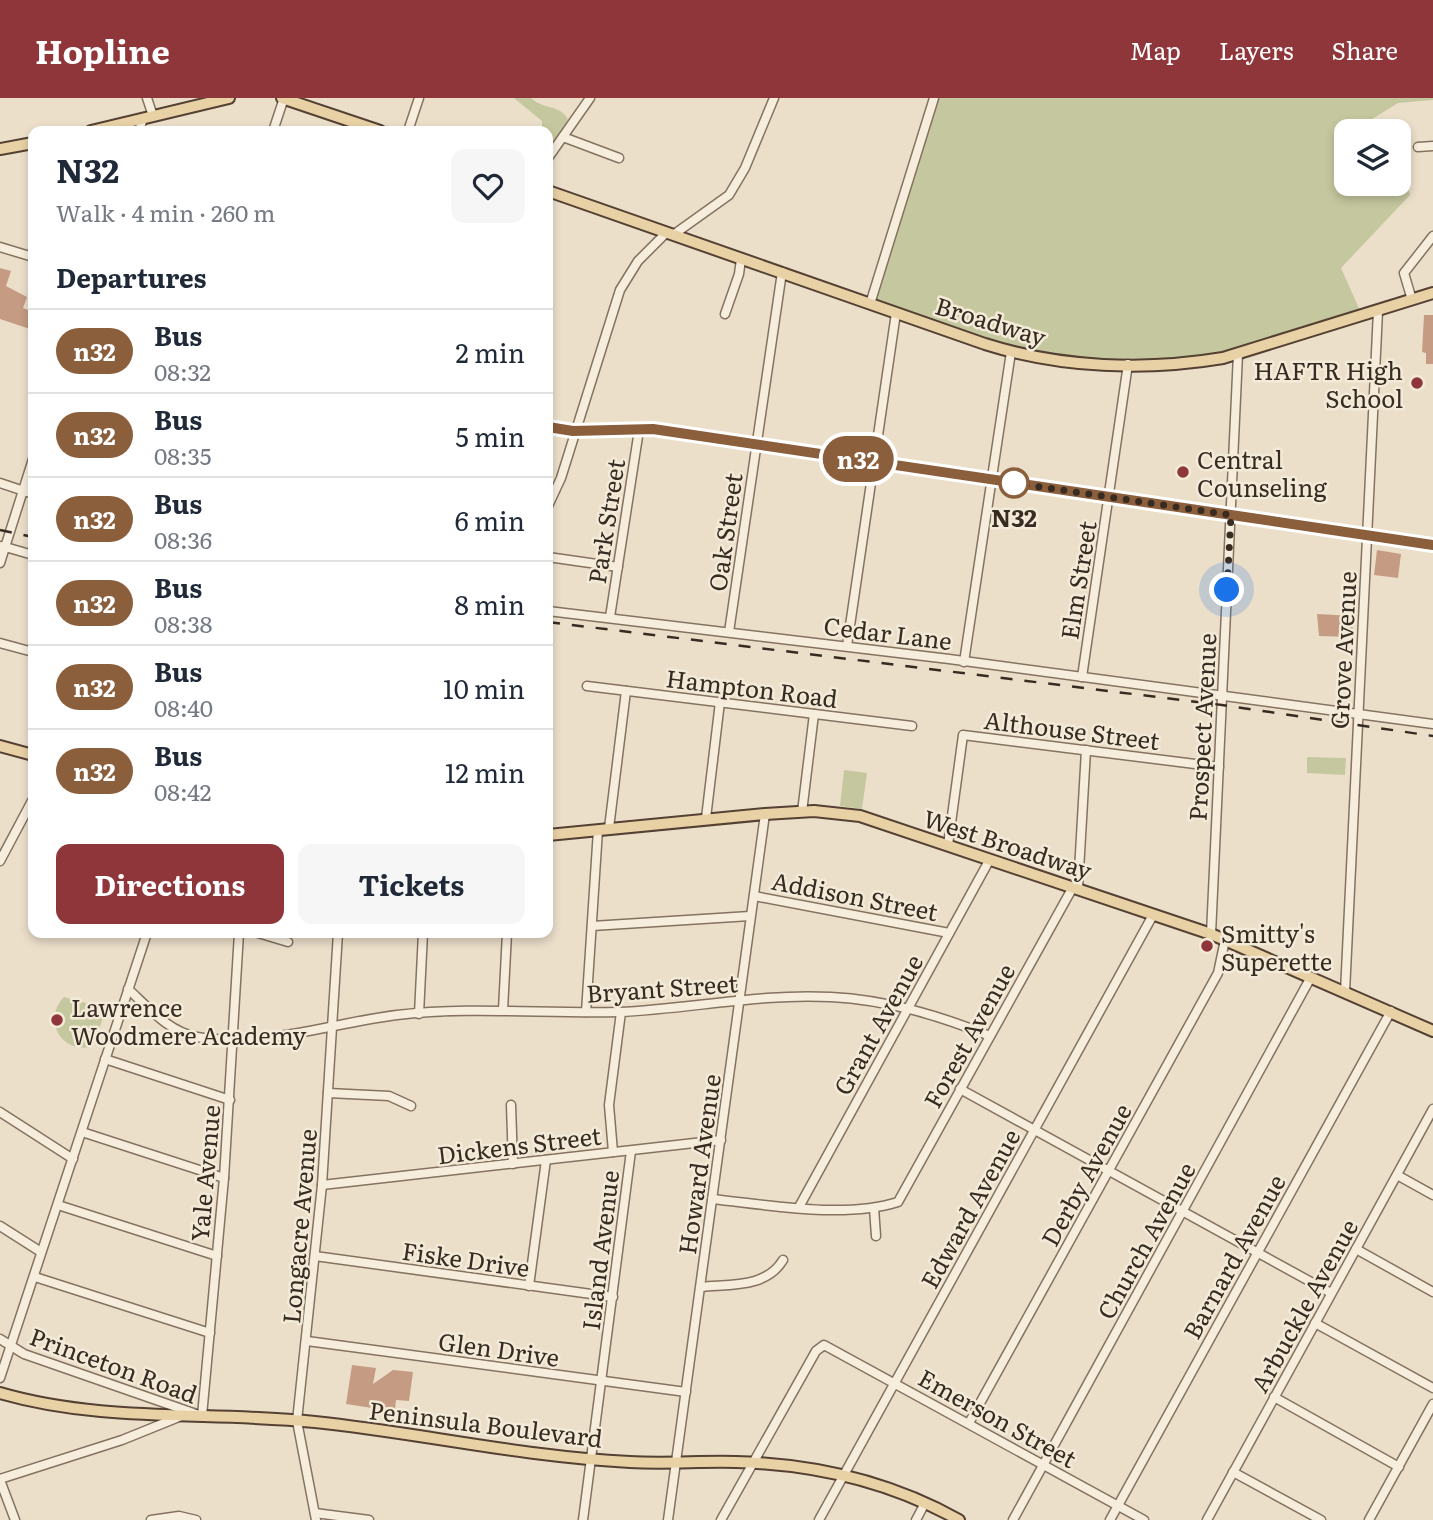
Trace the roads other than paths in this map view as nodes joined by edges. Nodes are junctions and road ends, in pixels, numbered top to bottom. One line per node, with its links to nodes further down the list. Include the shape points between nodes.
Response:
1 (147, 98): 9 (street)
2 (283, 98): 8 (main road); 12 (street)
3 (419, 98): 14 (street)
4 (590, 98): 15 (street)
5 (774, 98): 23 (street, via 745,169 729,195)
6 (934, 98): 31 (street)
7 (223, 99): 9 (main road)
8 (304, 101): 13 (main road)
9 (148, 117): 10 (main road); 11 (street)
10 (111, 126)
11 (142, 126)
12 (275, 126)
13 (367, 126)
14 (410, 126)
15 (563, 137): 20 (street); 21 (street)
16 (28, 144): 19 (main road)
17 (1433, 146): 18 (street)
18 (1418, 147)
19 (0, 149)
20 (553, 151)
21 (619, 158)
22 (553, 193): 23 (main road, Broadway)
23 (670, 234): 27 (main road, Broadway); 40 (street, via 638,261 620,290)
24 (1433, 236): 30 (street, via 1404,273)
25 (0, 247): 26 (street)
26 (28, 255)
27 (741, 259): 28 (main road, Broadway); 34 (street)
28 (782, 272): 31 (main road, Broadway); 41 (street, Oak Street)
29 (1433, 293): 30 (main road, Broadway)
30 (1412, 300): 32 (main road, Broadway)
31 (870, 303): 33 (main road, Broadway)
32 (1378, 311): 36 (main road, Broadway); 51 (street, Grove Avenue)
33 (896, 313): 35 (main road, Broadway); 42 (street)
34 (725, 314)
35 (1011, 352): 37 (main road, Broadway, via 1072,363); 44 (street)
36 (1238, 354): 37 (main road, Broadway, via 1195,363); 50 (street, Prospect Avenue)
37 (1128, 364): 49 (street, Elm Street)
38 (553, 428): 40 (street)
39 (639, 430): 40 (street); 41 (street); 57 (street, Park Street)
40 (573, 431): 48 (street)
41 (756, 444): 42 (street); 60 (street, Oak Street)
42 (874, 461): 44 (street); 62 (street)
43 (28, 475): 46 (street)
44 (991, 479): 49 (street); 64 (street)
45 (0, 483): 46 (street)
46 (23, 491): 47 (street); 53 (street)
47 (28, 492)
48 (553, 495)
49 (1108, 496): 50 (street); 65 (street, Elm Street)
50 (1231, 515): 51 (street); 68 (street, Prospect Avenue)
51 (1367, 535): 52 (street); 70 (street, Grove Avenue)
52 (1433, 545)
53 (2, 546): 54 (street); 56 (street)
54 (28, 554)
55 (553, 557): 57 (street)
56 (0, 563)
57 (618, 567): 59 (street, Park Street)
58 (553, 611): 59 (street, Cedar Lane)
59 (610, 617): 60 (street, Cedar Lane)
60 (729, 632): 62 (street, Cedar Lane)
61 (0, 643): 63 (street)
62 (847, 646): 64 (street, Cedar Lane)
63 (28, 651)
64 (964, 662): 65 (street, Cedar Lane)
65 (1082, 677): 68 (street, Cedar Lane)
66 (587, 686): 67 (street, Hampton Road)
67 (626, 691): 69 (street, Hampton Road); 82 (street)
68 (1222, 694): 70 (street, Cedar Lane); 77 (street, Prospect Avenue)
69 (720, 702): 71 (street, Hampton Road); 81 (street)
70 (1358, 713): 72 (street, Cedar Lane); 104 (street, Grove Avenue)
71 (814, 714): 73 (street, Hampton Road); 79 (street)
72 (1433, 724)
73 (912, 726)
74 (0, 746): 76 (main road)
75 (1086, 750): 77 (street, Althouse Street); 84 (street, Althouse Street, via 963,735); 87 (street)
76 (28, 754)
77 (1219, 767): 93 (street, Prospect Avenue)
78 (28, 808): 86 (street)
79 (802, 812): 80 (main road, West Broadway); 84 (main road, West Broadway, via 860,816)
80 (765, 814): 81 (main road, West Broadway); 88 (street, Howard Avenue)
81 (706, 818): 82 (main road, West Broadway)
82 (604, 829): 83 (main road, West Broadway); 91 (street)
83 (553, 834)
84 (948, 845): 85 (main road, West Broadway)
85 (990, 859): 87 (main road, West Broadway); 92 (street, Grant Avenue)
86 (0, 861)
87 (1075, 888): 89 (main road, West Broadway); 114 (street, Forest Avenue)
88 (754, 896): 90 (street, Howard Avenue); 92 (street, Addison Street)
89 (1153, 915): 93 (main road, West Broadway); 124 (street, Edward Avenue)
90 (750, 916): 91 (street, Addison Street); 105 (street, Howard Avenue)
91 (592, 926): 109 (street)
92 (949, 933): 106 (street, Grant Avenue)
93 (1211, 934): 100 (main road, West Broadway)
94 (145, 938): 103 (street)
95 (239, 938): 115 (street, Yale Avenue)
96 (275, 938): 101 (street)
97 (338, 938): 112 (street, Longacre Avenue)
98 (423, 938): 111 (street)
99 (507, 938): 107 (street)
100 (1225, 940): 102 (main road, West Broadway); 132 (street, Derby Avenue, via 1218,973)
101 (288, 942)
102 (1311, 977): 104 (main road, West Broadway); 141 (street, Church Avenue)
103 (128, 989): 115 (street, Bryant Street, via 181,1032); 116 (street)
104 (1345, 992): 108 (main road, West Broadway)
105 (739, 1001): 106 (street, Bryant Street, via 830,997); 110 (street, Bryant Street); 126 (street, Howard Avenue)
106 (908, 1009): 114 (street, Bryant Street, via 947,1018); 139 (street, Grant Avenue)
107 (503, 1010): 109 (street, Bryant Street); 111 (street, Bryant Street)
108 (1391, 1011): 113 (main road, West Broadway); 146 (street, Barnard Avenue)
109 (586, 1012): 110 (street, Bryant Street)
110 (621, 1012): 128 (street, Island Avenue, via 609,1105)
111 (419, 1014): 112 (street, Bryant Street)
112 (332, 1027): 115 (street, Bryant Street, via 261,1039); 118 (street, Longacre Avenue)
113 (1433, 1031)
114 (990, 1036): 117 (street, Forest Avenue)
115 (234, 1038): 119 (street, Yale Avenue)
116 (106, 1059): 119 (street); 125 (street)
117 (960, 1089): 124 (street); 140 (street, Forest Avenue, via 898,1202)
118 (328, 1093): 121 (street, via 389,1096); 135 (street, Longacre Avenue)
119 (230, 1100): 134 (street, Yale Avenue)
120 (511, 1105): 131 (street)
121 (411, 1106)
122 (1433, 1109): 133 (street, Arbuckle Avenue)
123 (0, 1112): 129 (street)
124 (1034, 1130): 132 (street); 163 (street, Edward Avenue)
125 (82, 1132): 129 (street); 134 (street)
126 (720, 1139): 127 (street, Dickens Street); 137 (street, Howard Avenue)
127 (631, 1151): 128 (street, Dickens Street); 155 (street, Island Avenue)
128 (613, 1152): 130 (street, Dickens Street)
129 (73, 1159): 138 (street)
130 (546, 1160): 131 (street, Dickens Street); 151 (street)
131 (513, 1164): 135 (street, Dickens Street)
132 (1109, 1171): 141 (street); 172 (street, Derby Avenue)
133 (1397, 1175): 136 (street); 144 (street, Arbuckle Avenue)
134 (224, 1178): 147 (street, Yale Avenue)
135 (322, 1185): 148 (street, Longacre Avenue)
136 (1433, 1195)
137 (712, 1199): 139 (street); 152 (street, Howard Avenue)
138 (58, 1205): 145 (street); 147 (street)
139 (799, 1207): 140 (street)
140 (874, 1208): 143 (street)
141 (1183, 1212): 146 (street); 176 (street, Church Avenue)
142 (0, 1226): 145 (street)
143 (876, 1236)
144 (1356, 1249): 153 (street); 154 (street, Arbuckle Avenue)
145 (41, 1252): 150 (street)
146 (1257, 1253): 154 (street); 182 (street, Barnard Avenue)
147 (217, 1256): 157 (street, Yale Avenue)
148 (314, 1256): 151 (street, Fiske Drive); 159 (street, Longacre Avenue)
149 (783, 1260): 152 (street, via 758,1282)
150 (35, 1277): 157 (street); 160 (street)
151 (529, 1286): 155 (street, Fiske Drive)
152 (701, 1287): 165 (street, Howard Avenue)
153 (1433, 1292)
154 (1331, 1293): 156 (street, Arbuckle Avenue)
155 (613, 1297): 162 (street, Island Avenue)
156 (1315, 1323): 164 (street); 167 (street, Arbuckle Avenue)
157 (210, 1333): 170 (street, Yale Avenue)
158 (0, 1339): 160 (street, Princeton Road)
159 (307, 1341): 162 (street, Glen Drive); 171 (street, Longacre Avenue)
160 (12, 1347): 161 (street); 170 (street, Princeton Road)
161 (0, 1378)
162 (602, 1381): 165 (street, Glen Drive); 173 (street, Island Avenue)
163 (895, 1382): 172 (street, Emerson Street); 174 (street, Emerson Street, via 824,1345 816,1351); 179 (street, Edward Avenue)
164 (1433, 1388)
165 (686, 1392): 175 (street, Howard Avenue)
166 (0, 1393): 169 (main road, Peninsula Boulevard, via 88,1411)
167 (1274, 1397): 177 (street); 178 (street, Arbuckle Avenue)
168 (1433, 1405): 177 (street)
169 (184, 1416): 170 (main road, Peninsula Boulevard); 180 (street)
170 (202, 1416): 171 (main road, Peninsula Boulevard)
171 (297, 1420): 173 (main road, Peninsula Boulevard); 183 (street, Longacre Avenue)
172 (969, 1423): 176 (street, Emerson Street)
173 (592, 1460): 175 (main road, Peninsula Boulevard); 188 (street, Island Avenue)
174 (751, 1463): 175 (main road, Peninsula Boulevard); 179 (main road, Peninsula Boulevard); 190 (street)
175 (676, 1464): 189 (street, Howard Avenue)
176 (1044, 1464): 182 (street, Emerson Street); 194 (street, Church Avenue)
177 (1399, 1467): 199 (street)
178 (1233, 1472): 197 (street, Arbuckle Avenue); 198 (street)
179 (845, 1475): 181 (main road, Peninsula Boulevard); 191 (street, Edward Avenue)
180 (0, 1480): 184 (street)
181 (925, 1503): 192 (street); 193 (main road, Peninsula Boulevard)
182 (1118, 1505): 195 (street, Barnard Avenue); 196 (street, Emerson Street)
183 (315, 1516): 187 (street)
184 (15, 1520)
185 (152, 1520): 186 (street, via 178,1516)
186 (196, 1520)
187 (369, 1520)
188 (583, 1520)
189 (668, 1520)
190 (721, 1520)
191 (819, 1520)
192 (916, 1520)
193 (959, 1520)
194 (1013, 1520)
195 (1110, 1520)
196 (1144, 1520)
197 (1207, 1520)
198 (1321, 1520)
199 (1369, 1520)

